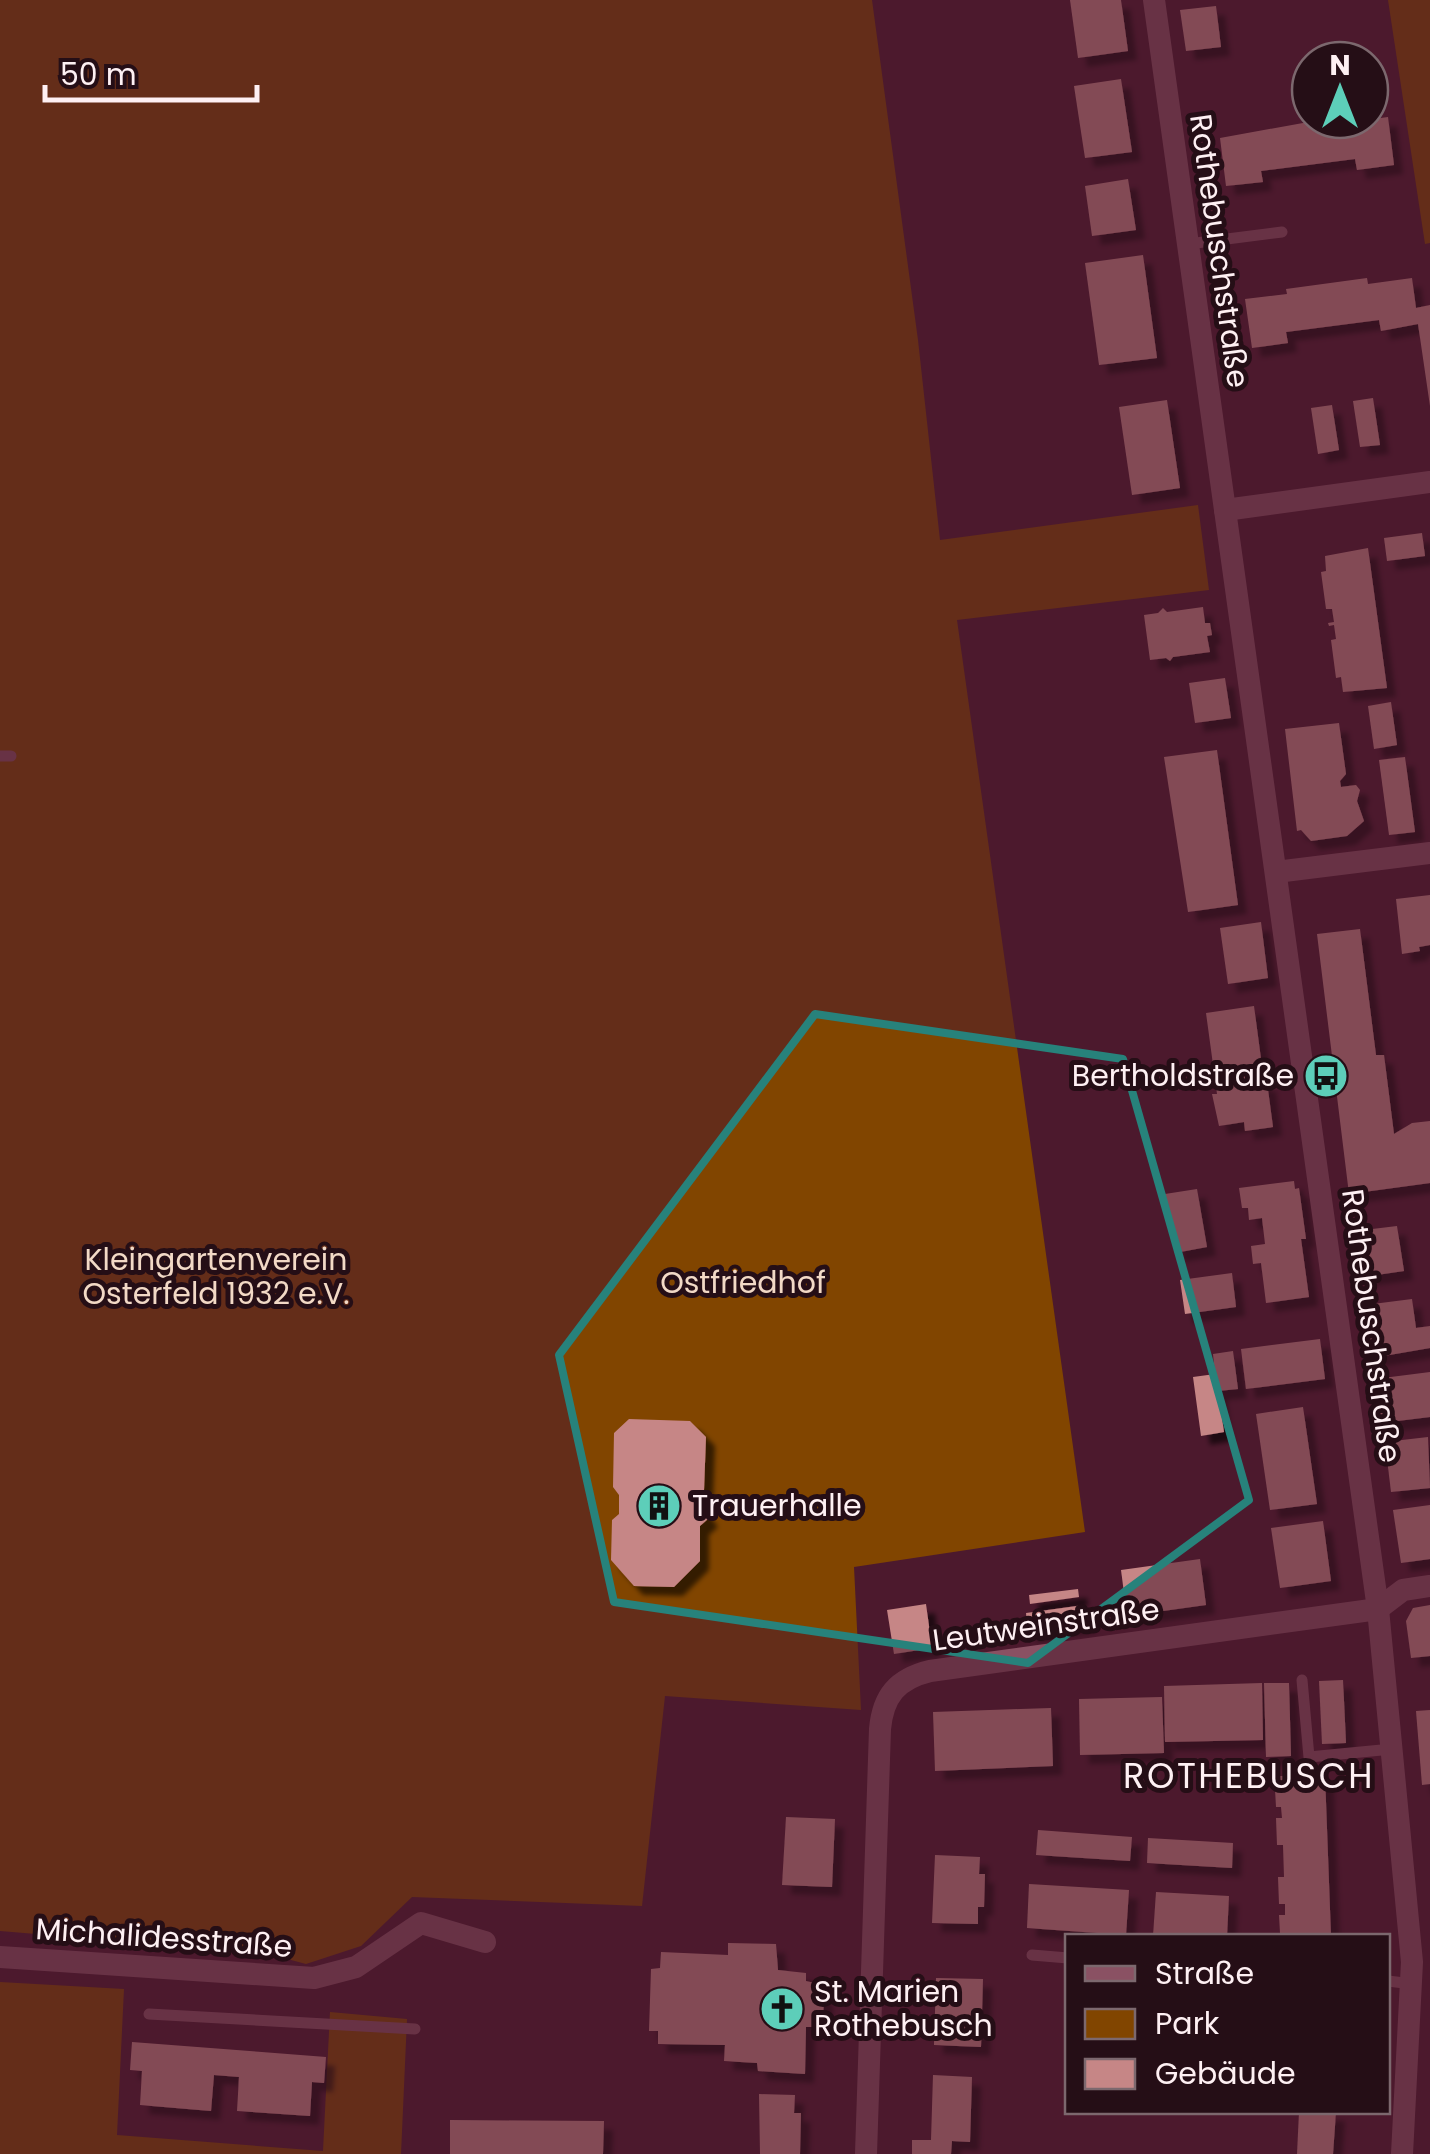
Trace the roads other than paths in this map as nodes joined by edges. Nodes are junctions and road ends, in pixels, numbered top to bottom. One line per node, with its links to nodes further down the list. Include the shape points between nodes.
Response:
1 (1154, 0): 3 (street, Rothebuschstraße)
2 (1282, 232): 3 (lane)
3 (1188, 244): 5 (street, Rothebuschstraße)
4 (1430, 482): 5 (street)
5 (1226, 510): 7 (street, Rothebuschstraße)
6 (1430, 853): 7 (street)
7 (1276, 872): 9 (street, Rothebuschstraße)
8 (1430, 1586): 9 (street, via 1403,1590)
9 (1378, 1609): 11 (street, Rothebuschstraße); 20 (street, Leutweinstraße, via 930,1671 896,1686 886,1697 880,1729)
10 (1302, 1680): 11 (lane, via 1309,1757)
11 (1392, 1749): 16 (street, Rothebuschstraße)
12 (486, 1942): 14 (street, Michalidesstraße, via 421,1923 356,1967 314,1978)
13 (1032, 1955): 15 (lane)
14 (0, 1957)
15 (1065, 1958)
16 (1418, 1968): 17 (lane); 21 (street, Rothebuschstraße)
17 (1390, 1980)
18 (148, 2014): 19 (lane)
19 (415, 2030)
20 (866, 2154)
21 (1402, 2154)

